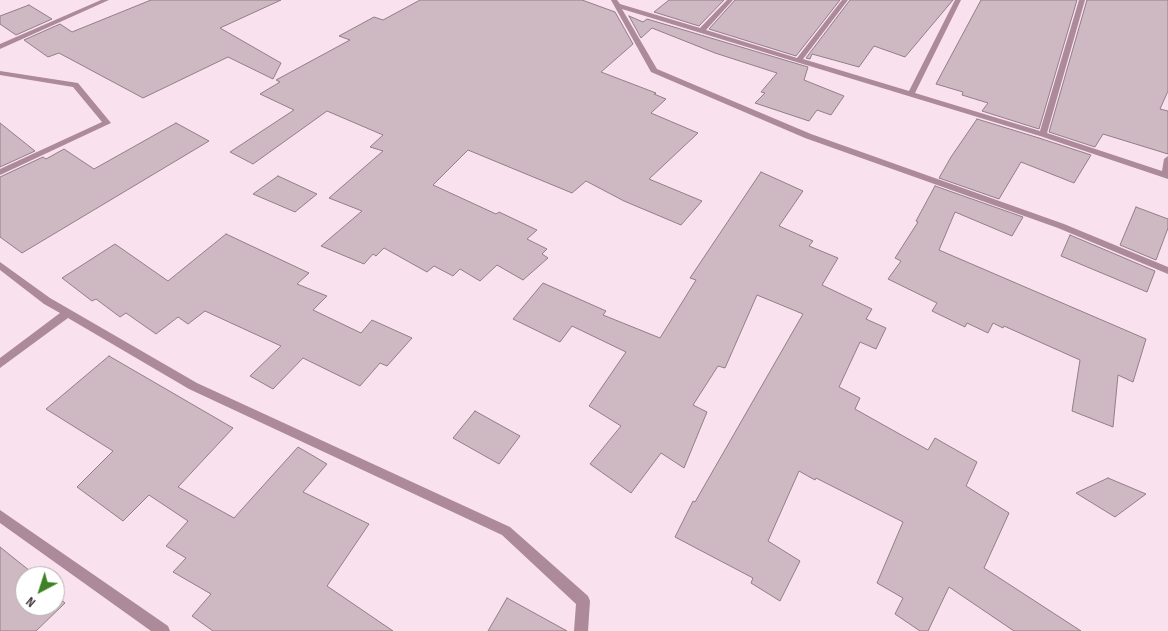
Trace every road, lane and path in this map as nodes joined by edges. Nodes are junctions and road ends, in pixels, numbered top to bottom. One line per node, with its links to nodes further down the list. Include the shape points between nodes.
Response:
1 (106, 0): 8 (street)
2 (730, 0): 7 (street)
3 (845, 0): 9 (street)
4 (958, 0): 11 (street)
5 (1082, 0): 12 (street)
6 (617, 3): 7 (street); 17 (street, via 654,70 808,136 1061,226)
7 (701, 31): 9 (street)
8 (0, 47)
9 (799, 60): 11 (street)
10 (0, 73): 14 (street, via 75,85 107,123)
11 (911, 94): 12 (street)
12 (1043, 134): 15 (street)
13 (1168, 159): 15 (street)
14 (0, 172)
15 (1167, 175)
16 (0, 265): 18 (street)
17 (1168, 271)
18 (68, 313): 19 (street); 22 (street, via 193,386 506,531 583,601)
19 (0, 364)
20 (0, 516): 21 (street)
21 (163, 631)
22 (581, 631)

